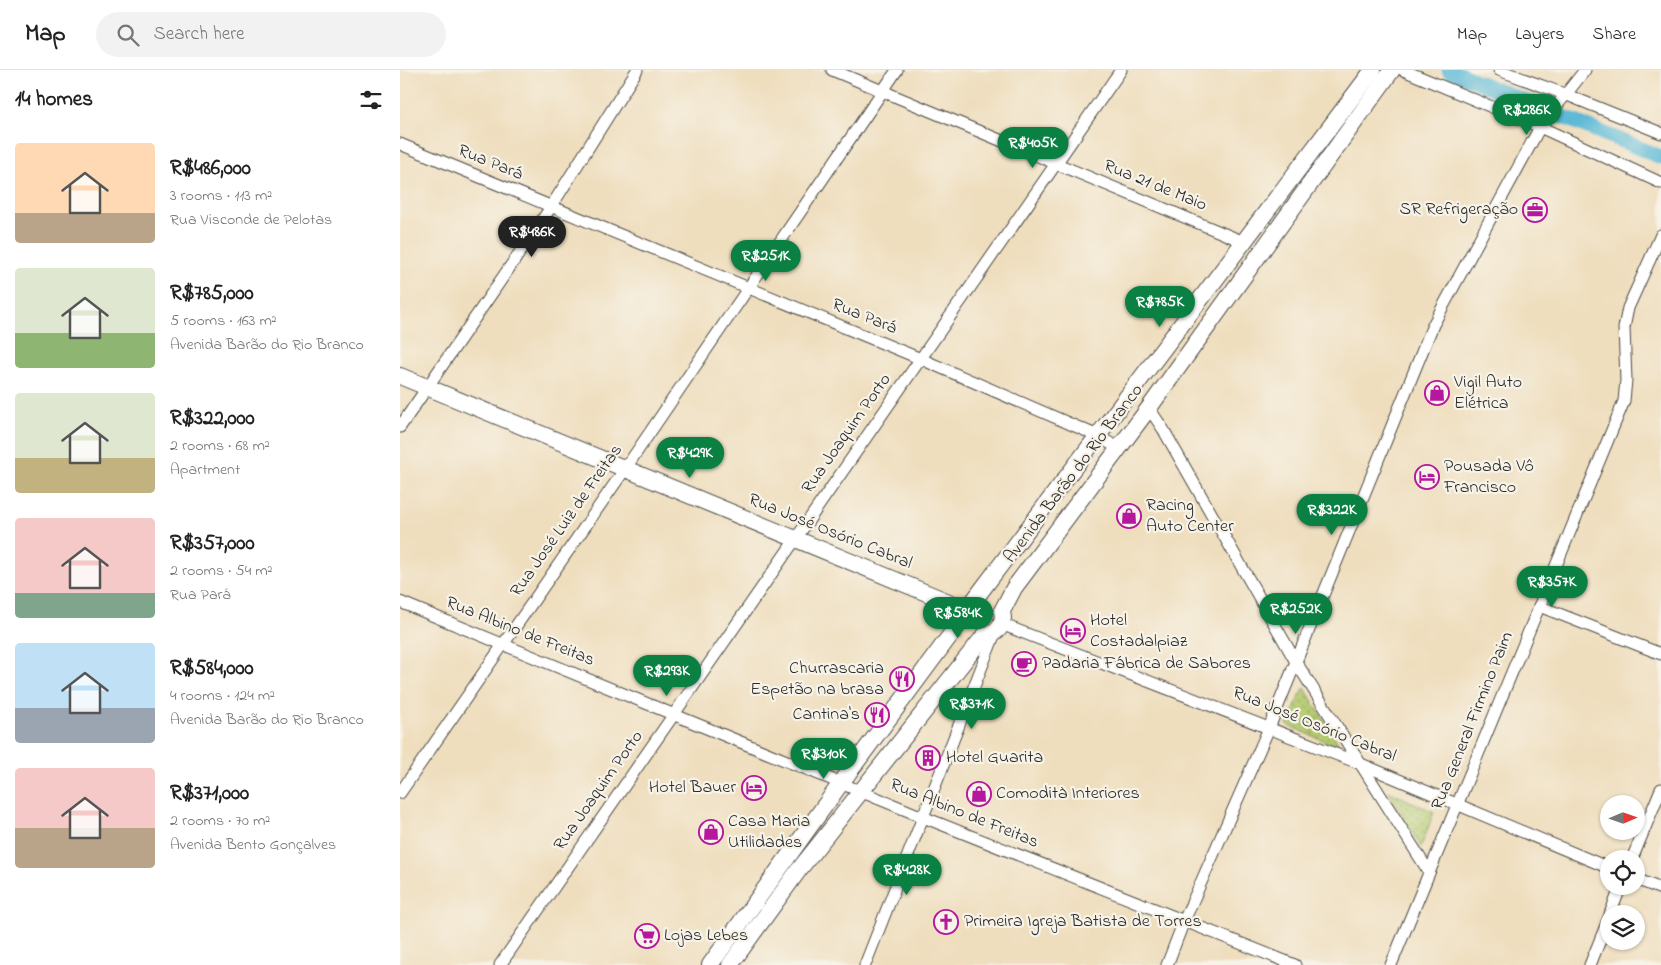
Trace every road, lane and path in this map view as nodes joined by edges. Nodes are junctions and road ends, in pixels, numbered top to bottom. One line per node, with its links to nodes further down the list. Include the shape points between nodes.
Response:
1 (637, 70): 17 (street)
2 (832, 70): 10 (street, Rua 21 de Maio)
3 (897, 70): 10 (street, Rua José Luiz de Freitas)
4 (1122, 70): 15 (street, Rua Joaquim Porto)
5 (1373, 70): 19 (main road, Avenida Barão do Rio Branco)
6 (1392, 70): 24 (main road, Avenida Barão do Rio Branco)
7 (1403, 70): 12 (street)
8 (1499, 70): 11 (street)
9 (1585, 70): 11 (street)
10 (882, 91): 15 (street, Rua 21 de Maio); 20 (street, Rua José Luiz de Freitas)
11 (1567, 95): 12 (street); 13 (street)
12 (1540, 128): 16 (street); 36 (street, via 1432,325)
13 (1661, 133)
14 (400, 144): 17 (street, Rua Pará)
15 (1056, 164): 19 (street, Rua 21 de Maio); 21 (street, Rua Joaquim Porto)
16 (1661, 183)
17 (551, 207): 20 (street, Rua Pará); 23 (street)
18 (1661, 235): 31 (street, Rua General Firmino Paim, via 1628,308 1624,328 1624,400)
19 (1244, 242): 26 (main road, Avenida Barão do Rio Branco)
20 (747, 289): 21 (street, Rua Pará); 28 (street, Rua José Luiz de Freitas)
21 (920, 359): 26 (street, Rua Pará); 29 (street, Rua Joaquim Porto)
22 (400, 376): 23 (main road, Rua José Osório Cabral)
23 (426, 387): 25 (street); 28 (main road, Rua José Osório Cabral)
24 (1149, 408): 27 (main road, Avenida Barão do Rio Branco); 36 (street)
25 (400, 427)
26 (1098, 436): 27 (street, Rua Pará); 32 (main road, Avenida Barão do Rio Branco)
27 (1118, 448): 33 (main road, Avenida Barão do Rio Branco, via 1014,588)
28 (625, 469): 29 (main road, Rua José Osório Cabral); 34 (street, Rua José Luiz de Freitas)
29 (795, 539): 32 (main road, Rua José Osório Cabral); 37 (street, Rua Joaquim Porto)
30 (400, 602): 34 (street, Rua Albino de Freitas)
31 (1539, 606): 35 (street); 44 (street, Rua General Firmino Paim)
32 (968, 610): 33 (main road, via 966,620 974,633); 33 (main road, via 979,600 996,604); 40 (main road, Avenida Barão do Rio Branco)
33 (995, 626): 38 (street, Rua José Osório Cabral); 42 (main road, Avenida Barão do Rio Branco); 45 (street)
34 (503, 644): 37 (street, Rua Albino de Freitas); 43 (street, Rua José Luiz de Freitas)
35 (1661, 654)
36 (1296, 662): 38 (street); 39 (street)
37 (674, 714): 40 (street, Rua Albino de Freitas); 53 (street, Rua Joaquim Porto)
38 (1269, 728): 39 (street, Rua José Osório Cabral); 51 (street)
39 (1361, 764): 44 (street, Rua José Osório Cabral); 48 (street)
40 (841, 783): 42 (street, Rua Albino de Freitas); 54 (main road, Avenida Barão do Rio Branco)
41 (1661, 789): 46 (street)
42 (862, 791): 45 (street, Rua Albino de Freitas); 55 (main road, Avenida Barão do Rio Branco, via 798,871)
43 (400, 793)
44 (1457, 805): 47 (street, Rua José Osório Cabral); 48 (street, Rua General Firmino Paim)
45 (923, 817): 51 (street, Rua Albino de Freitas); 56 (street)
46 (1636, 850)
47 (1600, 864)
48 (1429, 872): 59 (street, Rua General Firmino Paim)
49 (1645, 883): 50 (street)
50 (1661, 889)
51 (1184, 921): 57 (street); 58 (street, Rua Albino de Freitas)
52 (1600, 940): 60 (street)
53 (500, 965)
54 (710, 965)
55 (730, 965)
56 (866, 965)
57 (1167, 965)
58 (1295, 965)
59 (1391, 965)
60 (1590, 965)

